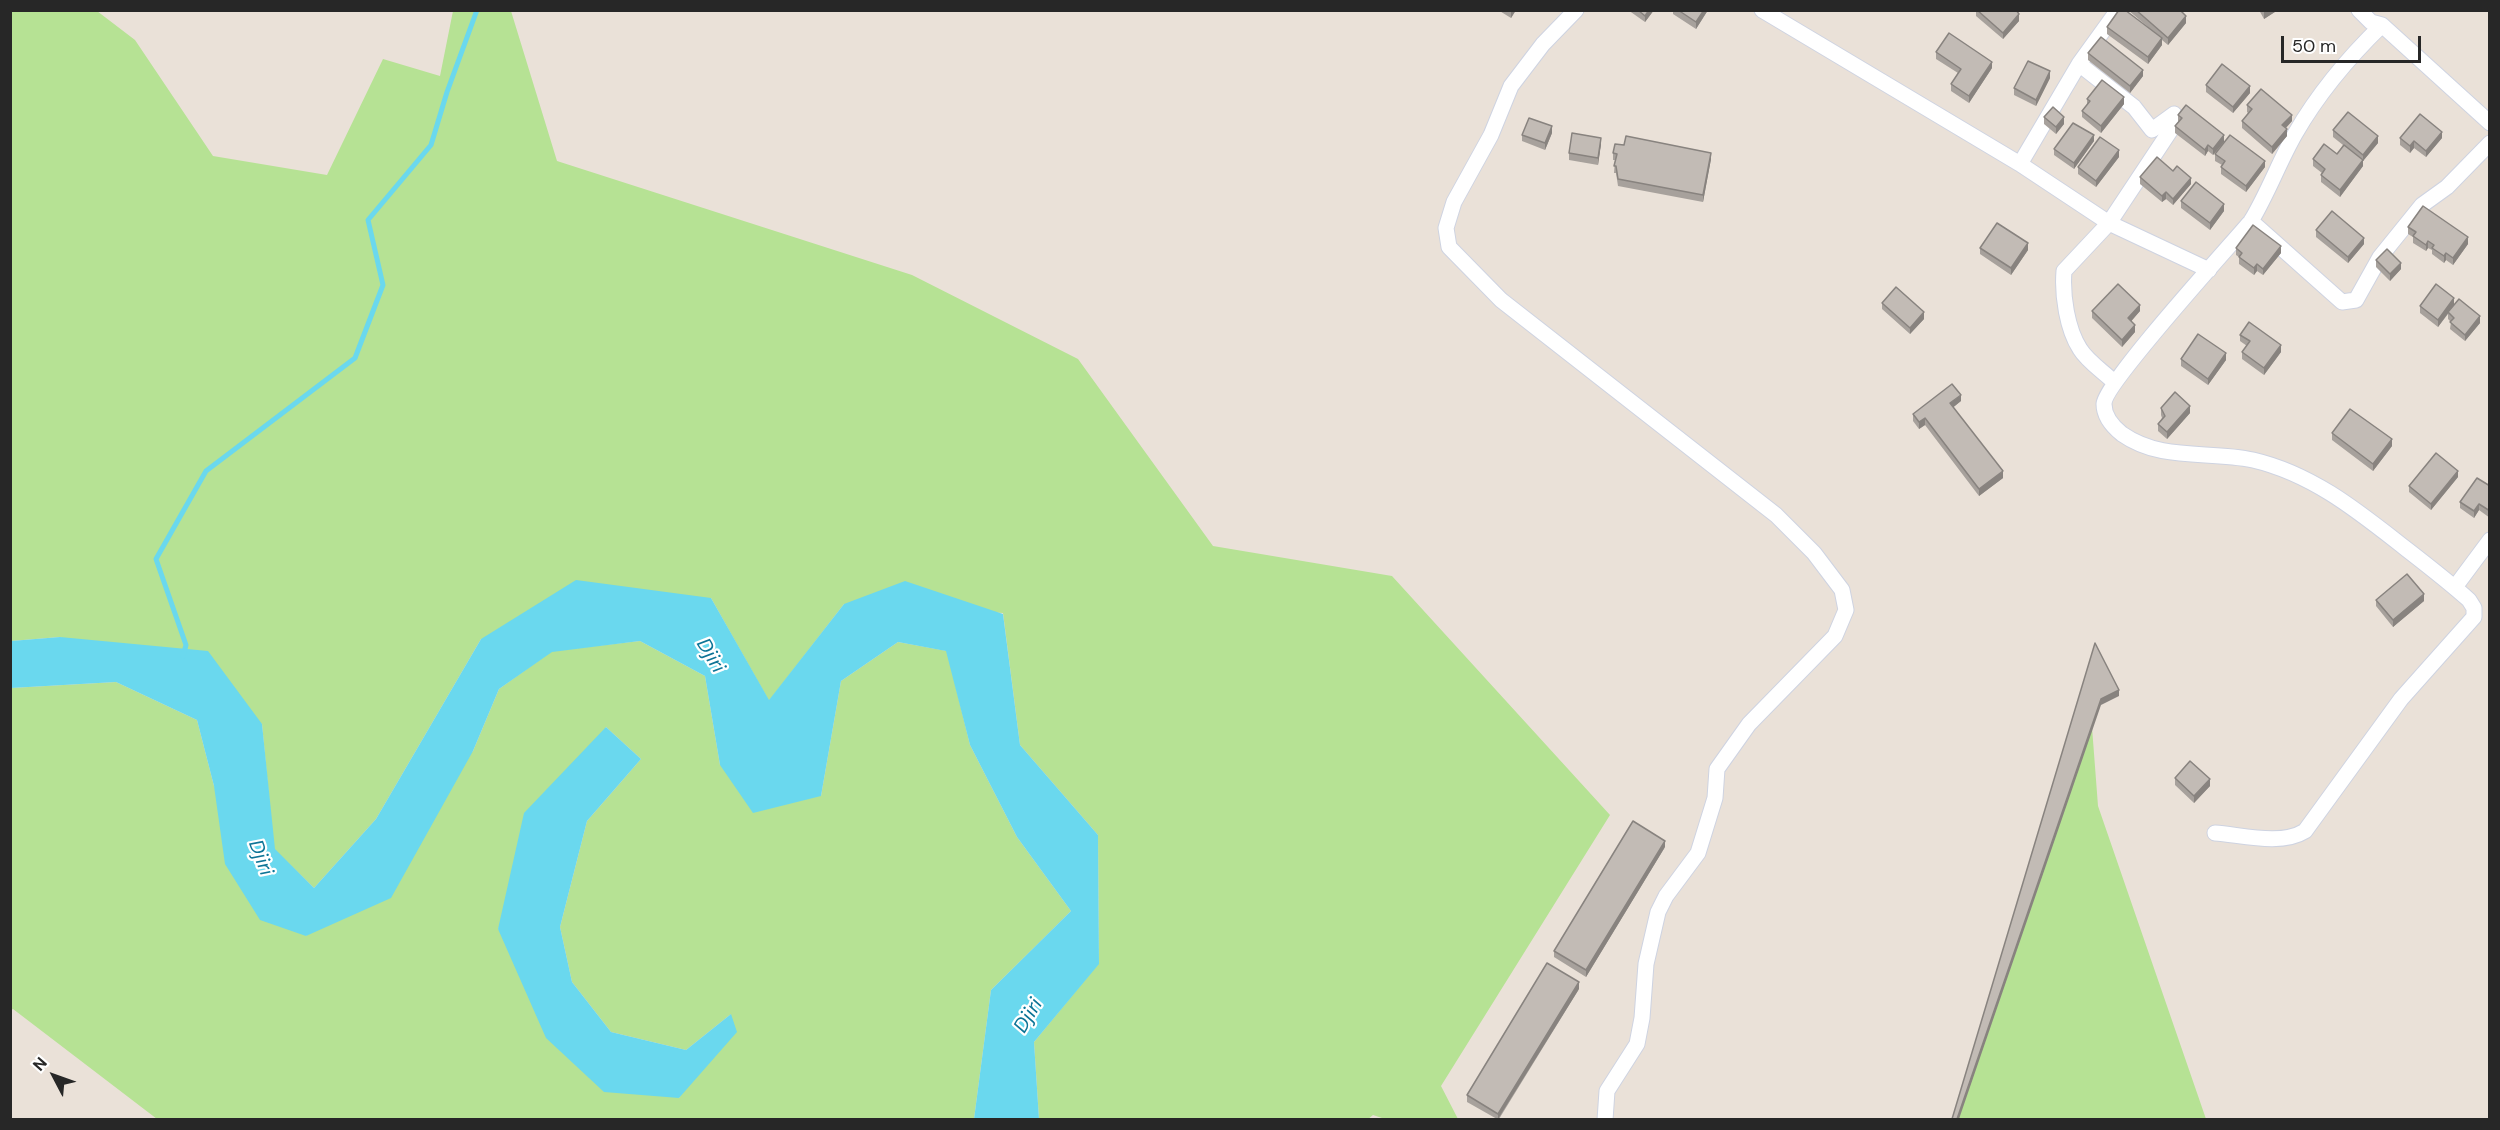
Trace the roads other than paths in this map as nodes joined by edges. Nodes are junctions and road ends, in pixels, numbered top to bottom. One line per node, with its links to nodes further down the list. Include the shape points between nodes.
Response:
1 (1576, 10): 17 (street, via 1511,86 1491,135 1454,202 1446,228 1449,247 1501,300 1776,515 1814,553 1842,590 1846,610 1835,636 1749,724 1717,769 1715,798 1698,853 1658,912 1646,964 1637,1044 1607,1091)
2 (1762, 10): 9 (street)
3 (2118, 10): 6 (street)
4 (2359, 10): 5 (street, via 2371,22)
5 (2382, 25): 7 (street); 10 (street, via 2325,86 2295,134)
6 (2079, 64): 9 (street); 11 (street, via 2134,107 2152,130 2174,114 2175,119)
7 (2490, 123)
8 (2490, 143): 10 (street, via 2447,187 2422,205 2380,257 2356,300 2342,302)
9 (2020, 164): 11 (street)
10 (2251, 221): 12 (street)
11 (2109, 223): 12 (street); 13 (street, via 2065,268 2063,279 2074,337 2081,351)
12 (2209, 270): 13 (street)
13 (2114, 382): 15 (street, via 2106,394 2106,413 2110,423 2138,444 2162,452 2254,460 2314,484 2344,500)
14 (2490, 540): 15 (street)
15 (2455, 587): 16 (street, via 2469,600 2474,617 2401,699 2305,831 2282,839)
16 (2215, 833)
17 (1605, 1119)

